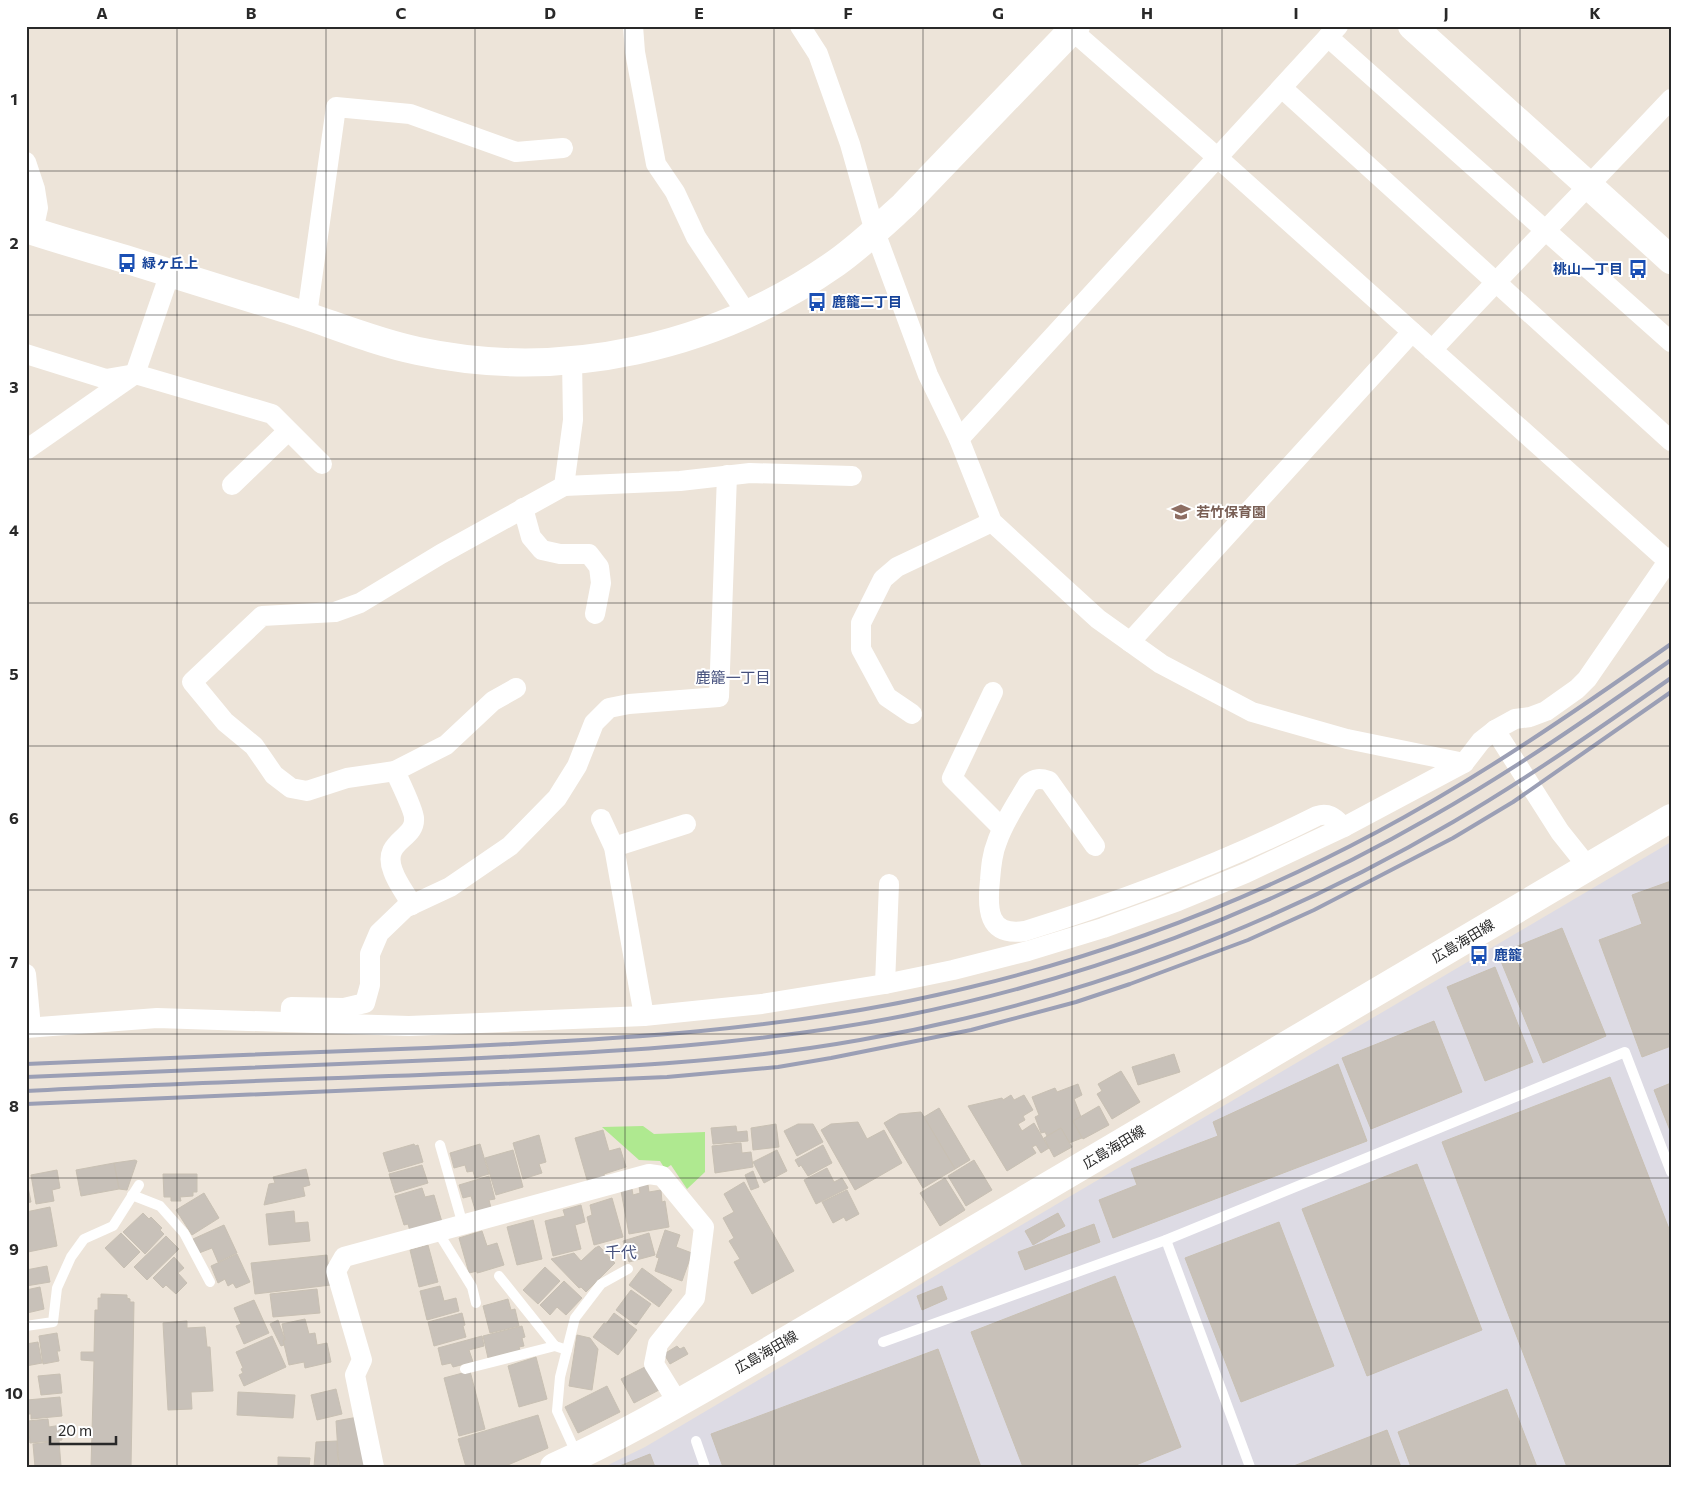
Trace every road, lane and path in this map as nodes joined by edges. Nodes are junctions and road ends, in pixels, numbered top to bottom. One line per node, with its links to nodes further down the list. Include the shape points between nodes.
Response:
1 (633, 26): 18 (street, via 656,164 675,192 696,237)
2 (800, 26): 14 (street, via 818,54 850,144)
3 (1412, 26): 11 (street)
4 (1072, 28): 9 (street); 14 (street)
5 (1333, 32): 6 (street); 13 (street)
6 (1282, 88): 9 (street); 17 (street)
7 (1671, 99): 11 (street)
8 (563, 148): 19 (street, via 516,152 410,114 336,107)
9 (1218, 158): 20 (street); 27 (street)
10 (26, 162): 12 (street, via 38,208)
11 (1589, 186): 13 (street); 15 (street)
12 (30, 230): 16 (street)
13 (1546, 230): 17 (street); 21 (street)
14 (875, 232): 18 (street, via 812,279); 27 (street, via 928,375)
15 (1671, 260)
16 (170, 273): 19 (street); 25 (street)
17 (1495, 282): 22 (street); 28 (street)
18 (747, 314): 24 (street, via 680,340 623,354)
19 (307, 315): 24 (street, via 390,345 447,357 506,362)
20 (1412, 332): 22 (street); 39 (street)
21 (1671, 342)
22 (1432, 350): 37 (street)
23 (26, 354): 25 (street, via 106,379)
24 (572, 360): 34 (street, via 573,420)
25 (135, 374): 26 (street, via 272,414); 29 (street)
26 (288, 431): 30 (street); 33 (street)
27 (959, 440): 36 (street)
28 (1671, 441)
29 (26, 450)
30 (322, 464)
31 (727, 475): 32 (street, via 750,472); 34 (street, via 680,481); 55 (street, via 719,697 609,708 594,723 577,766 557,798 510,846 450,887)
32 (852, 476)
33 (232, 485)
34 (564, 486): 35 (street)
35 (523, 508): 38 (street, via 531,537 542,550 589,554 599,567 601,583); 45 (street, via 360,603 335,612 262,616 192,682 224,722 254,746 274,775 290,788 308,792 347,778)
36 (992, 522): 39 (street, via 1098,619); 42 (street, via 897,567 883,579 861,623 861,649 882,689)
37 (1670, 559): 43 (street, via 1577,689 1537,715 1515,719)
38 (595, 614)
39 (1130, 642): 44 (street, via 1161,664 1252,712 1347,739)
40 (516, 688): 45 (street, via 493,701 446,745)
41 (993, 692): 50 (street, via 952,778)
42 (912, 714)
43 (1495, 730): 44 (street, via 1481,741); 53 (street, via 1560,832)
44 (1464, 763): 49 (street)
45 (395, 771): 55 (street, via 414,817 412,829 393,847 390,861)
46 (1671, 818): 53 (street, 広島海田線)
47 (601, 819): 52 (street)
48 (686, 824): 52 (street)
49 (1344, 827): 50 (street, via 1331,815 1317,816 1228,858 1165,883 1094,910 1014,933 996,925 988,906 992,859); 57 (street, via 1246,873 1103,928 1028,951)
50 (1002, 828): 51 (street, via 1028,784 1034,779 1042,779 1048,781)
51 (1095, 846)
52 (614, 847): 58 (street)
53 (1588, 867): 77 (street, 広島海田線)
54 (889, 884): 57 (street)
55 (412, 905): 59 (street, via 379,933 370,954 370,985 365,1003 344,1008 291,1007)
56 (26, 974): 60 (street)
57 (885, 984): 58 (street, via 762,1004)
58 (644, 1016): 59 (street, via 409,1026)
59 (290, 1022): 60 (street, via 157,1018)
60 (29, 1027)
61 (440, 1145): 65 (lane)
62 (1671, 1172): 67 (lane, via 1625,1052)
63 (139, 1185): 64 (lane)
64 (132, 1196): 70 (lane, via 160,1206 184,1233); 72 (lane, via 113,1226 84,1239 70,1257 57,1288 53,1322)
65 (462, 1225): 66 (street); 77 (street, via 649,1174 662,1176 704,1227 696,1298 658,1344 654,1364)
66 (438, 1232): 71 (lane, via 472,1287); 80 (street, via 344,1257 336,1271 362,1360 355,1375)
67 (1166, 1240): 73 (lane); 82 (lane)
68 (628, 1269): 75 (lane, via 601,1284 575,1318)
69 (499, 1276): 74 (lane)
70 (210, 1282)
71 (476, 1303)
72 (26, 1326)
73 (883, 1342)
74 (555, 1346): 75 (lane); 76 (lane)
75 (567, 1350): 79 (lane, via 560,1377 558,1411)
76 (465, 1369)
77 (678, 1403): 79 (street, 広島海田線)
78 (696, 1441): 81 (lane)
79 (566, 1462)
80 (374, 1467)
81 (705, 1467)
82 (1250, 1467)

